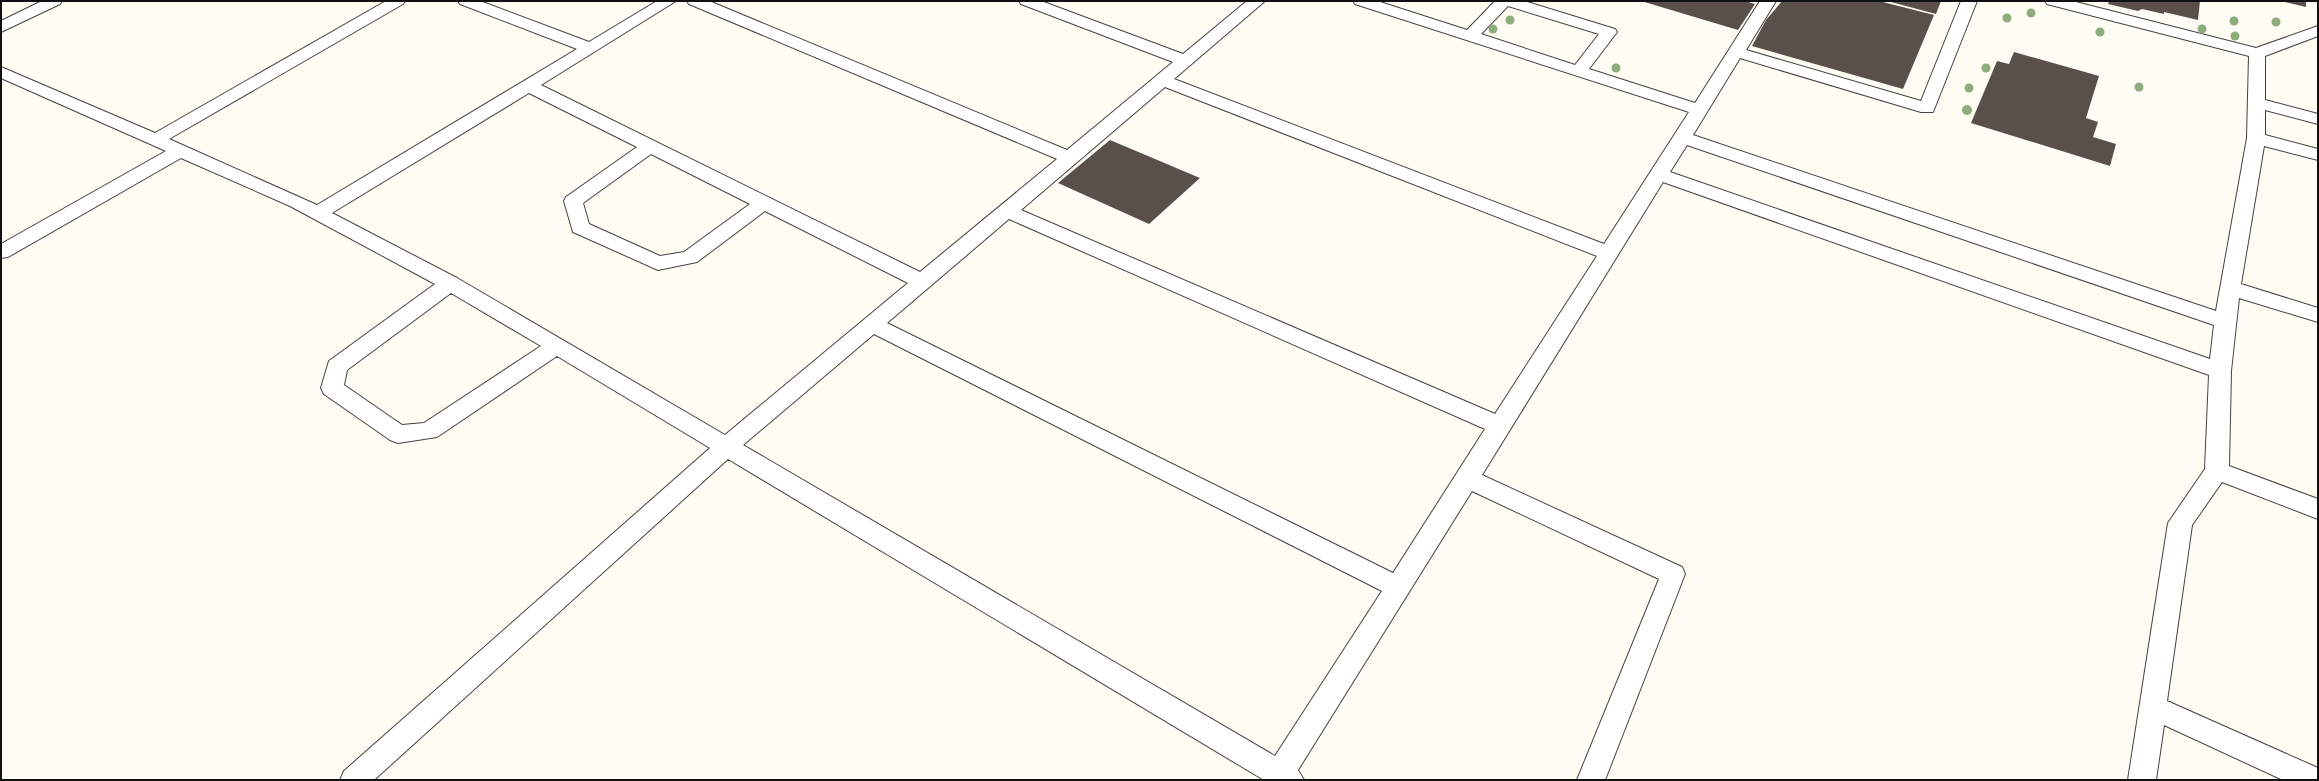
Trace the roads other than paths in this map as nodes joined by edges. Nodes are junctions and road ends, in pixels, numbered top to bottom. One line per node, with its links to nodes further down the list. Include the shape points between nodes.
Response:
1 (54, 1): 15 (street)
2 (397, 1): 31 (street)
3 (466, 1): 18 (street)
4 (668, 1): 18 (street)
5 (695, 1): 35 (street)
6 (1027, 1): 21 (street)
7 (1257, 1): 21 (street)
8 (1361, 1): 17 (street)
9 (1504, 1): 17 (street)
10 (1508, 1): 23 (street, via 1609,32)
11 (1766, 1): 19 (street)
12 (1969, 1): 19 (street, via 1928,108)
13 (2052, 1): 14 (street)
14 (2070, 3): 20 (street)
15 (1, 27)
16 (2318, 31): 20 (street)
17 (1470, 36): 23 (street)
18 (590, 48): 25 (street)
19 (1736, 52): 27 (street)
20 (2257, 53): 26 (street)
21 (1185, 61): 24 (street)
22 (1, 72): 31 (street)
23 (1579, 72): 27 (street)
24 (1161, 80): 35 (street); 41 (street)
25 (527, 85): 32 (street); 39 (street)
26 (2257, 103): 28 (street); 30 (street)
27 (1699, 110): 29 (street)
28 (2318, 119)
29 (1682, 136): 36 (street); 46 (street)
30 (2256, 138): 34 (street); 44 (street)
31 (155, 140): 33 (street)
32 (650, 146): 37 (street); 37 (street, via 573,201 580,228 658,263 690,257)
33 (180, 151): 39 (street); 40 (street)
34 (2318, 155)
35 (1070, 158): 38 (street)
36 (1659, 174): 41 (street); 49 (street)
37 (764, 203): 42 (street)
38 (1007, 211): 42 (street); 50 (street)
39 (318, 212): 43 (street)
40 (1, 252)
41 (1609, 253): 50 (street)
42 (923, 282): 47 (street)
43 (450, 283): 48 (street); 48 (street, via 337,366 332,388 398,434 429,431)
44 (2231, 288): 45 (street); 46 (street)
45 (2318, 315)
46 (2225, 321): 49 (street)
47 (872, 324): 51 (street); 55 (street)
48 (557, 346): 51 (street)
49 (2220, 371): 52 (street)
50 (1500, 426): 53 (street)
51 (728, 445): 57 (street); 58 (street)
52 (2217, 472): 54 (street); 56 (street, via 2180,523)
53 (1467, 478): 55 (street); 59 (street, via 1673,574)
54 (2318, 509)
55 (1398, 587): 57 (street)
56 (2152, 707): 60 (street); 61 (street)
57 (1285, 777)
58 (354, 780)
59 (1591, 780)
60 (2142, 780)
61 (2314, 780)

